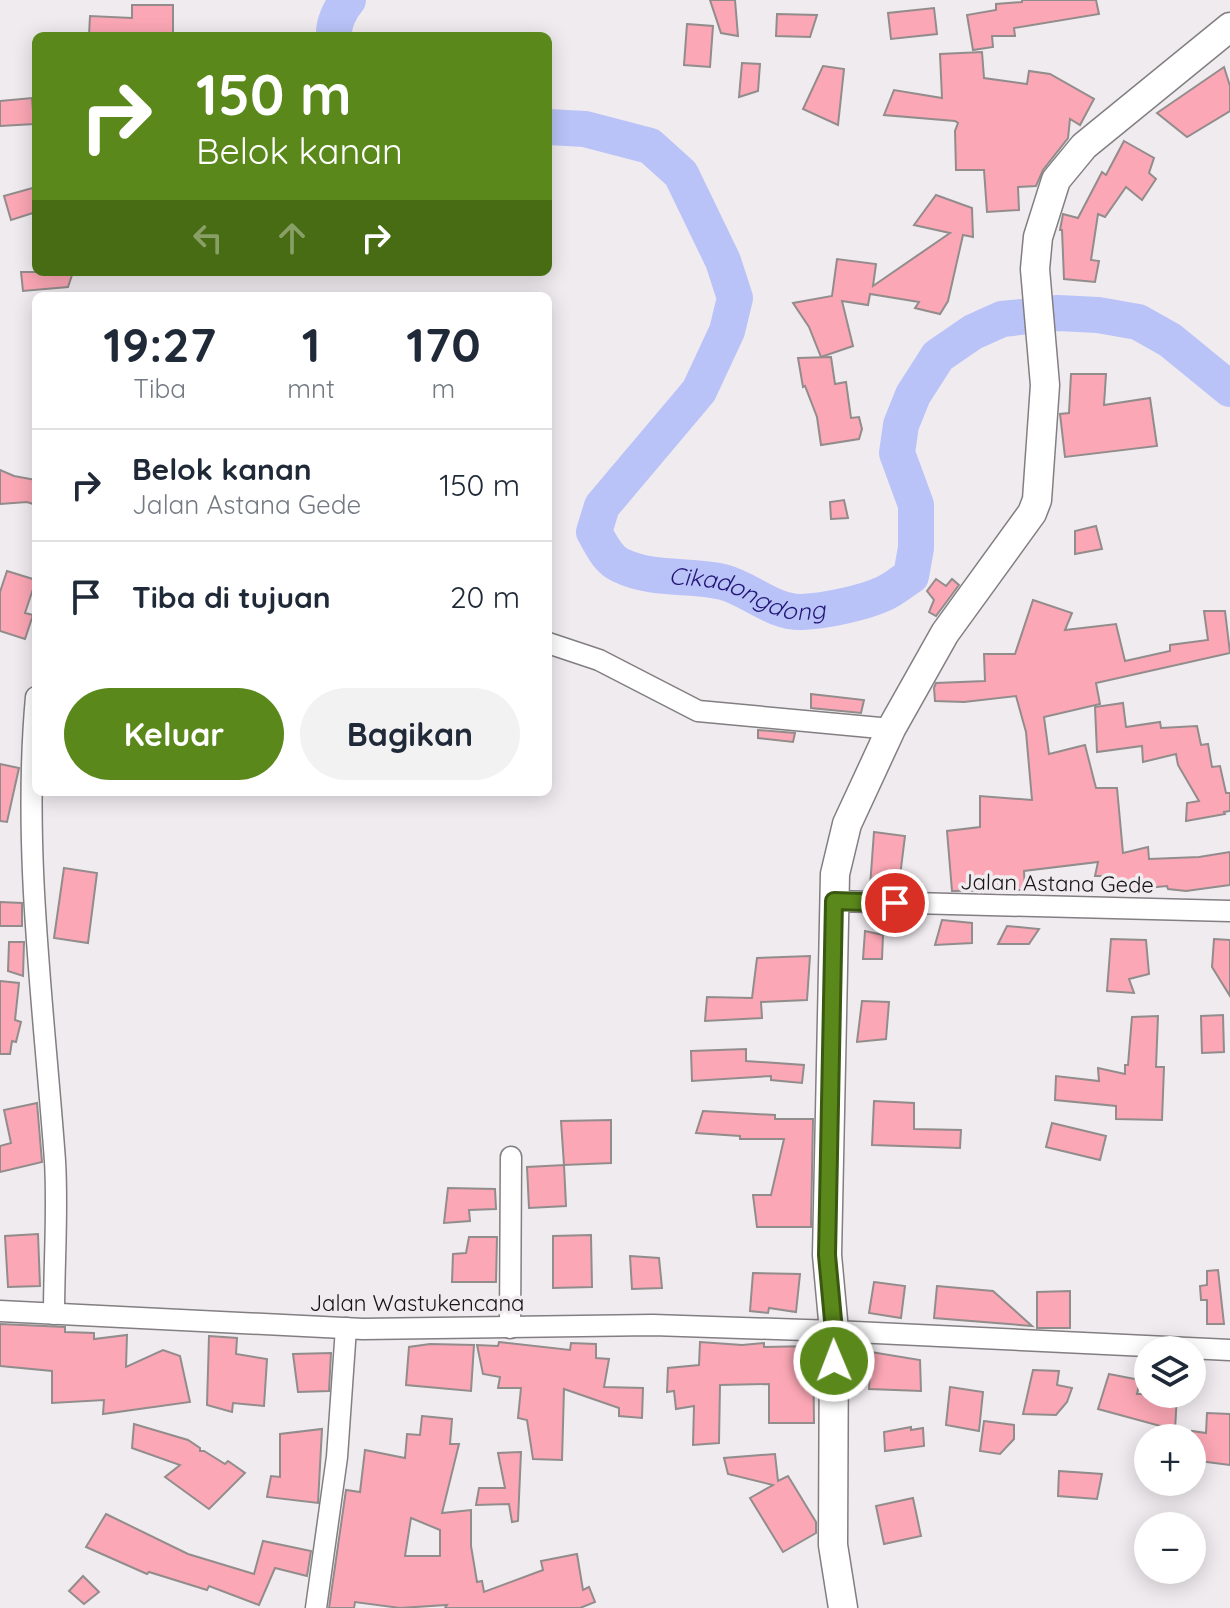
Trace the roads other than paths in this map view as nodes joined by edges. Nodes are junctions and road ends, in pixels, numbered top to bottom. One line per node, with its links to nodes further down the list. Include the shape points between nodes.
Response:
1 (1230, 27): 3 (street, via 1133,104 1056,180 1038,237 1035,269 1045,408 1037,500 939,642)
2 (552, 644): 3 (street, via 599,660 698,711)
3 (891, 729): 5 (street, via 843,839)
4 (35, 796): 9 (street, via 38,966 55,1162)
5 (834, 901): 6 (street, Jalan Astana Gede); 12 (street, via 827,1255)
6 (1230, 911)
7 (511, 1157): 11 (street)
8 (0, 1311): 9 (street, Jalan Wastukencana)
9 (54, 1314): 10 (street, Jalan Wastukencana)
10 (346, 1328): 11 (street, Jalan Wastukencana); 14 (street, via 337,1457)
11 (510, 1328): 12 (street, Jalan Wastukencana, via 653,1325)
12 (834, 1331): 13 (street, Jalan Wastukencana); 15 (street, via 833,1545)
13 (1230, 1350)
14 (316, 1608)
15 (843, 1608)

